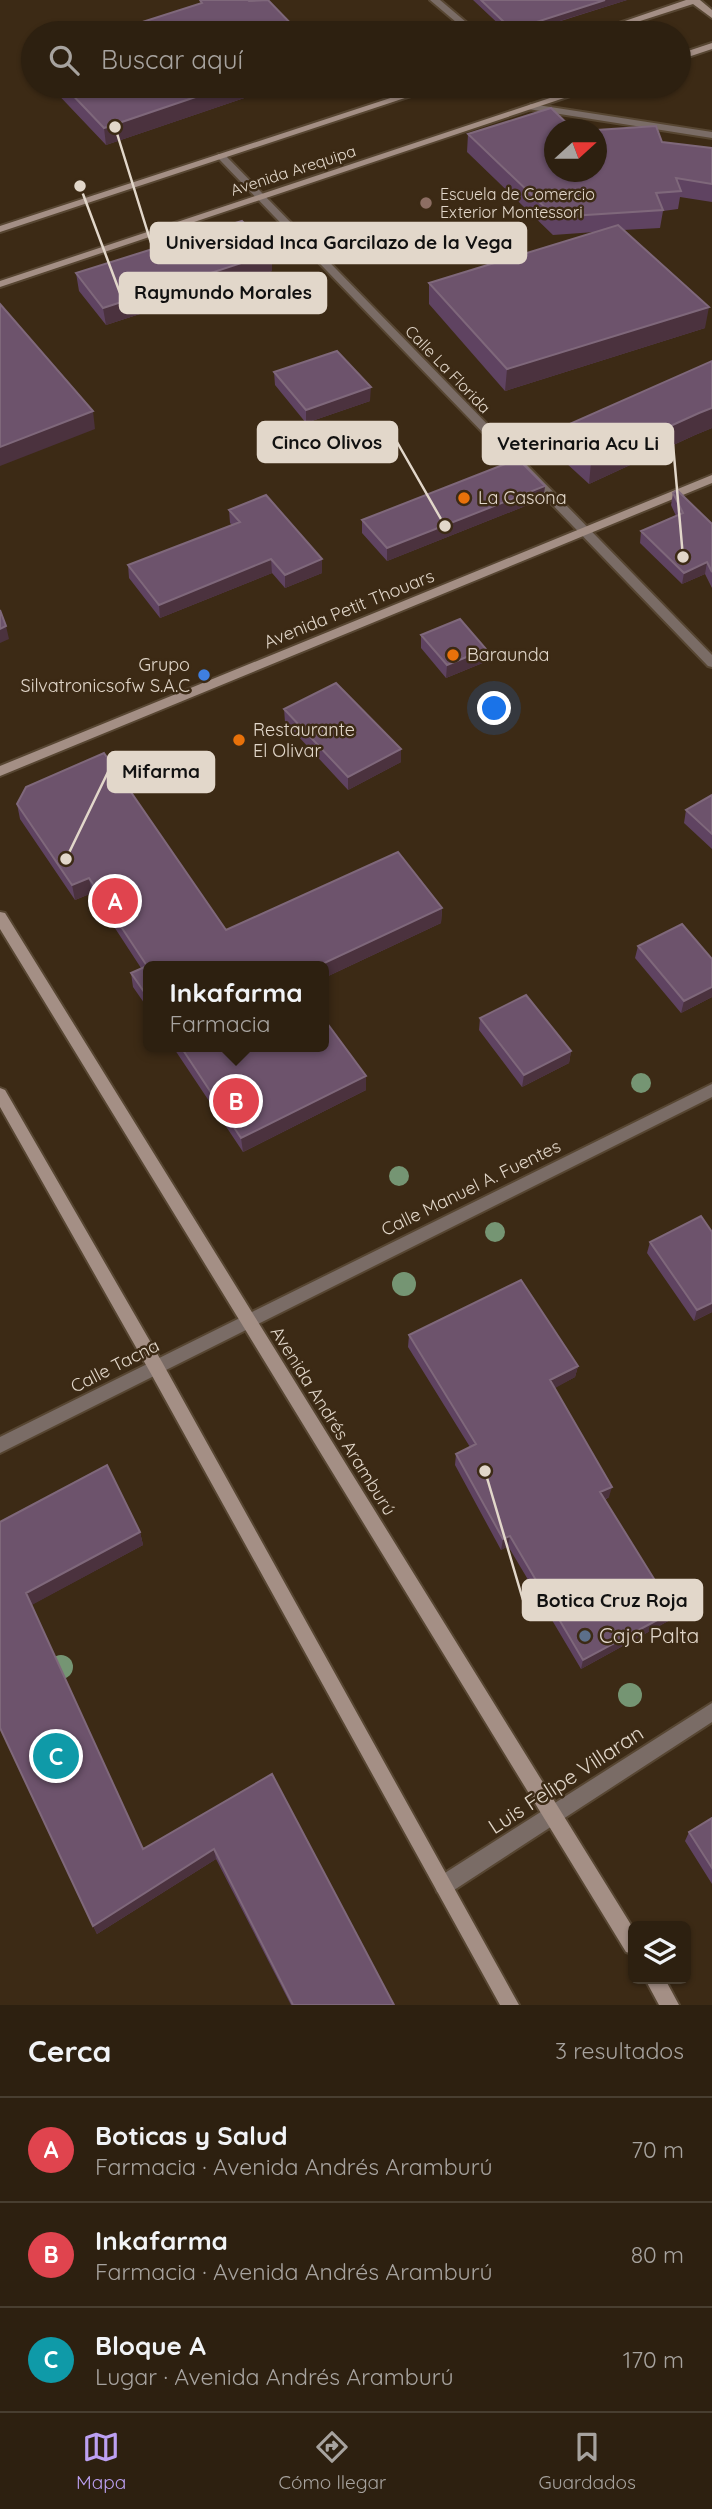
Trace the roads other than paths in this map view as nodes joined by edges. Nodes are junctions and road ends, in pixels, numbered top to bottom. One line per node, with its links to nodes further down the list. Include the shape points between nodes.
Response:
1 (435, 0): 4 (street)
2 (694, 0): 3 (main road); 5 (main road)
3 (712, 15)
4 (460, 21)
5 (631, 21)
6 (712, 46): 7 (main road)
7 (691, 53)
8 (399, 98): 12 (main road, Avenida Arequipa)
9 (558, 98): 10 (main road, Avenida Arequipa)
10 (531, 107): 11 (street); 13 (main road, Avenida Arequipa)
11 (712, 135)
12 (221, 156): 13 (street, Calle La Florida); 14 (main road, Avenida Arequipa)
13 (261, 197): 15 (main road, Avenida Arequipa); 17 (street, Calle La Florida)
14 (0, 229)
15 (0, 284)
16 (712, 479): 17 (main road, Avenida Petit Thouars)
17 (584, 532): 18 (street, Calle La Florida); 19 (main road, Avenida Petit Thouars)
18 (712, 663)
19 (0, 771)
20 (0, 918): 23 (main road, Avenida Andrés Aramburú)
21 (712, 1090): 23 (street, Calle Manuel A. Fuentes)
22 (0, 1094): 24 (main road)
23 (246, 1320): 24 (street, Calle Tacna); 27 (main road, Avenida Andrés Aramburú)
24 (156, 1367): 25 (street, Calle Tacna); 28 (main road)
25 (0, 1445)
26 (712, 1712): 27 (street, Luis Felipe Villaran)
27 (554, 1815): 28 (street, Luis Felipe Villaran); 29 (main road, Avenida Andrés Aramburú)
28 (444, 1885): 31 (main road)
29 (628, 1937)
30 (657, 1984): 32 (main road)
31 (510, 2005)
32 (670, 2005)

